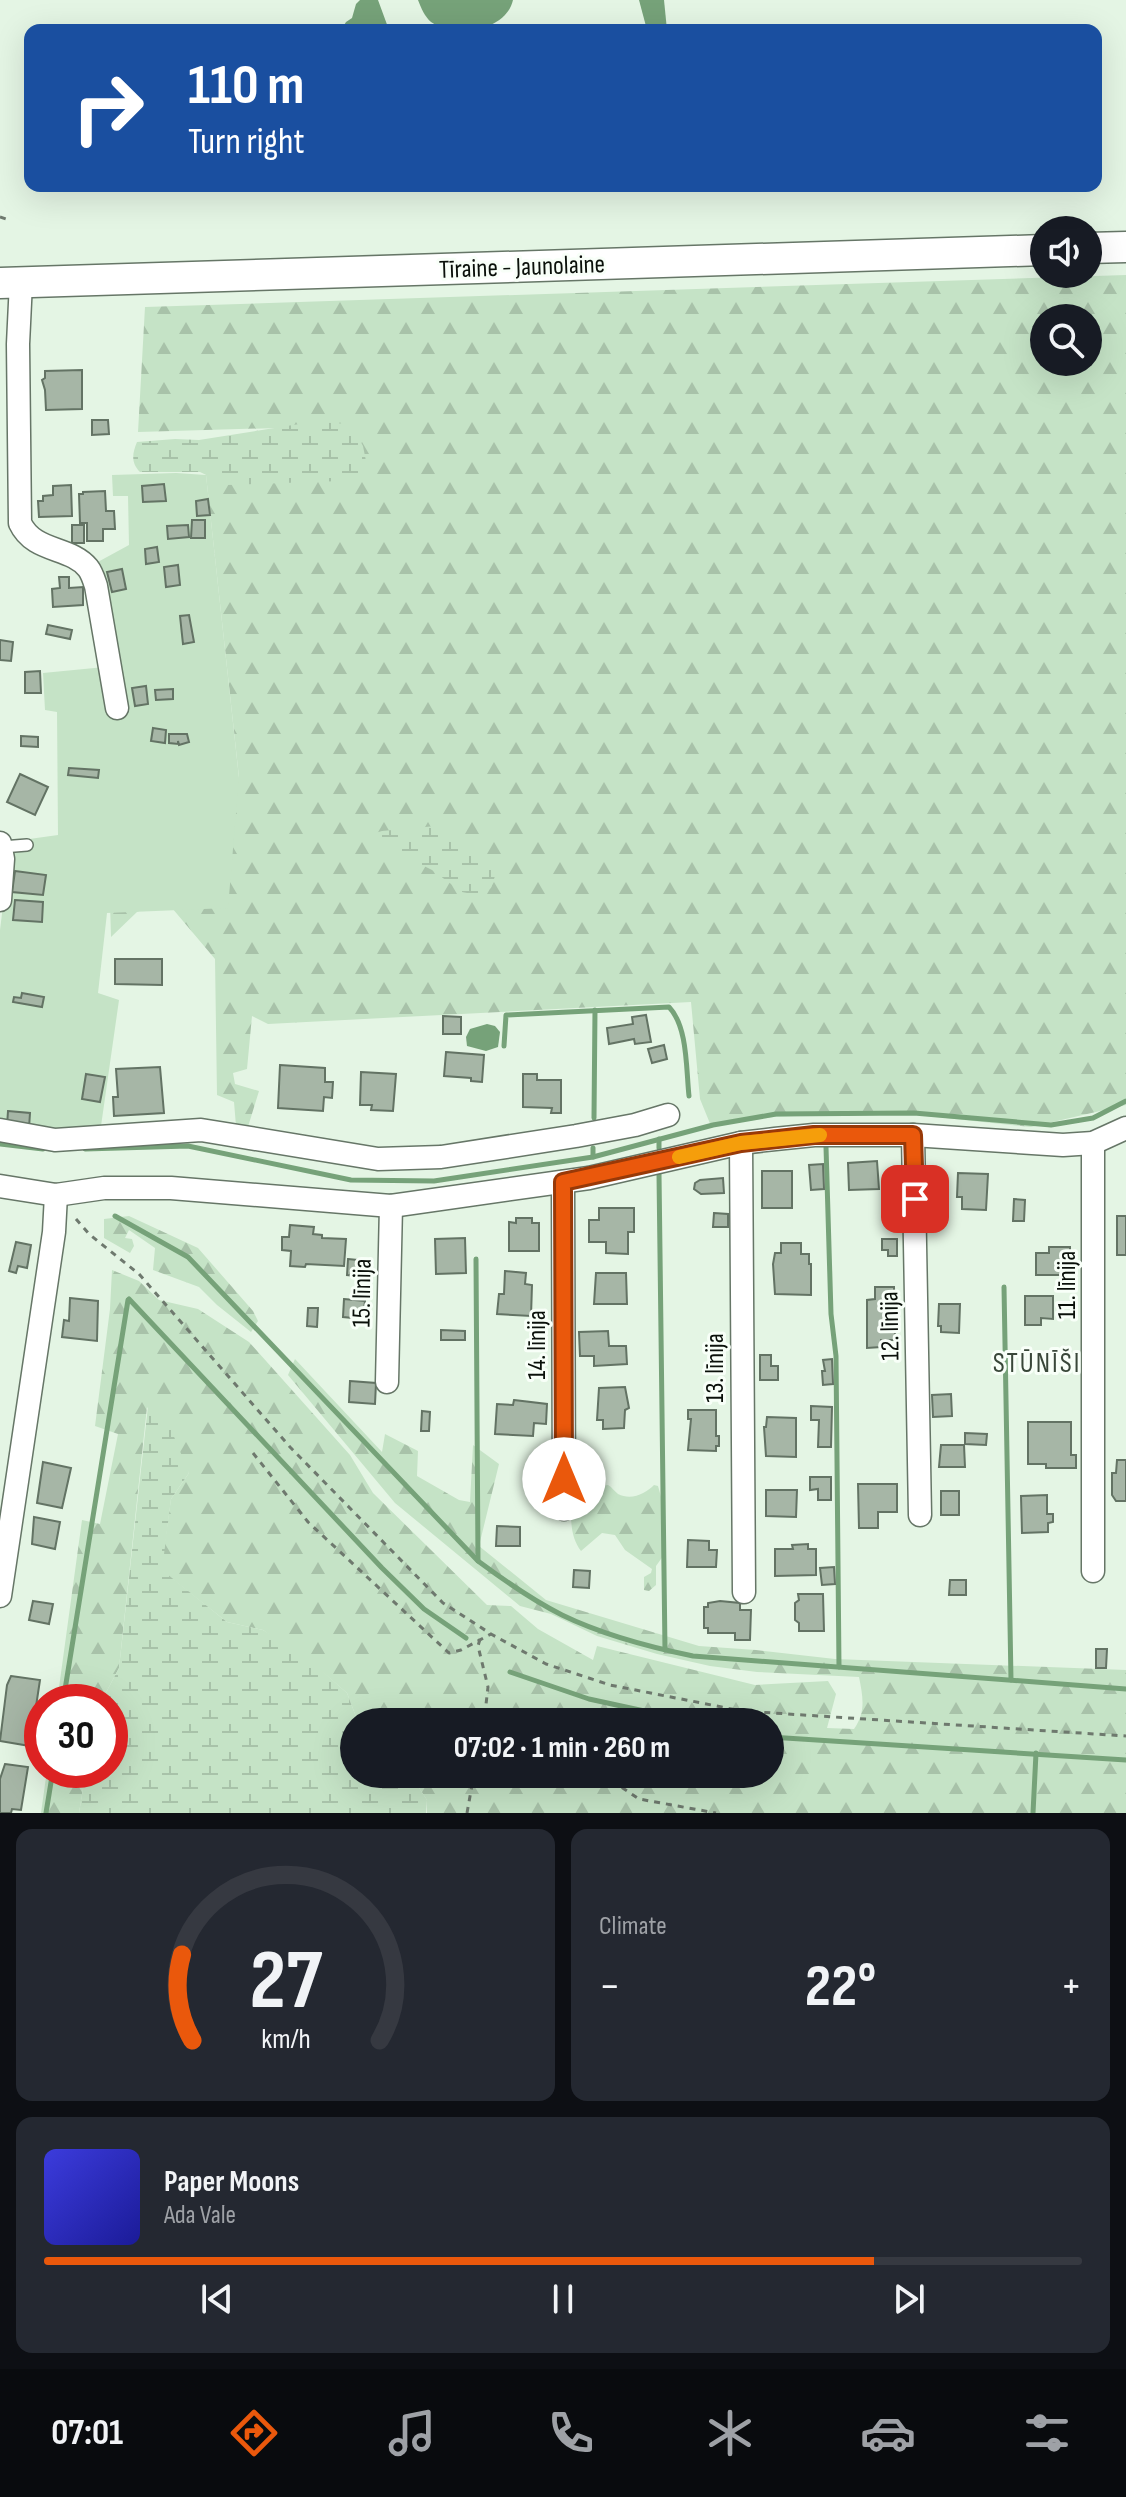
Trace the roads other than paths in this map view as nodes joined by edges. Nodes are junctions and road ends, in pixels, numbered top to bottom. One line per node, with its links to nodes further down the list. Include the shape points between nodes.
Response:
1 (1126, 247): 2 (main road)
2 (1102, 248)
3 (1030, 250): 4 (main road, Tīraine - Jaunolaine)
4 (11, 283): 5 (street, via 18,344 20,523 35,542 90,570)
5 (117, 708)
6 (1, 845): 7 (lane); 8 (street)
7 (27, 845)
8 (0, 900)
9 (668, 1115): 11 (street, via 561,1139 441,1157 378,1159 201,1130 55,1140)
10 (1126, 1128): 14 (street)
11 (0, 1130)
12 (913, 1135): 13 (street, via 814,1135); 14 (street); 21 (street, 12. līnija)
13 (741, 1143): 15 (street); 23 (street, 13. līnija)
14 (1093, 1143): 22 (street, 11. līnija)
15 (563, 1182): 18 (street); 20 (street, 14. līnija)
16 (0, 1186): 17 (street)
17 (56, 1195): 18 (street, via 104,1188 171,1188); 24 (street)
18 (391, 1206): 19 (street, 15. līnija)
19 (387, 1382)
20 (564, 1509)
21 (920, 1515)
22 (1093, 1571)
23 (744, 1592)
24 (0, 1596)

